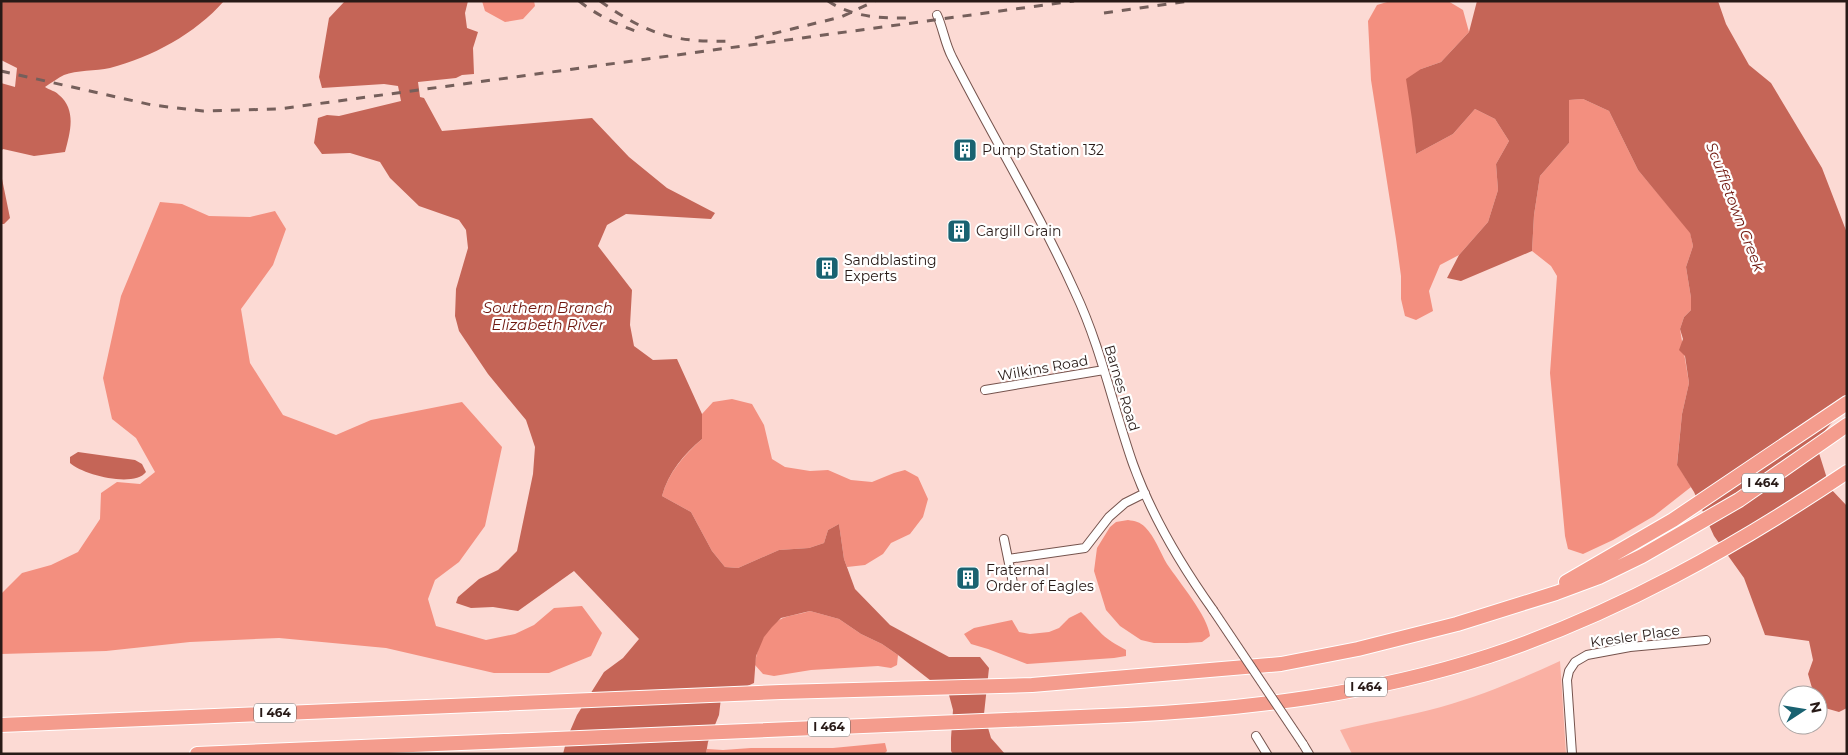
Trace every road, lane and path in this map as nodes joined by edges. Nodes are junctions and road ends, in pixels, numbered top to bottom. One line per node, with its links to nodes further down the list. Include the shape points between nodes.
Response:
1 (937, 15): 2 (street, Barnes Road, via 951,55 1076,292)
2 (1104, 370): 3 (street, Wilkins Road); 7 (street, Barnes Road)
3 (985, 390)
4 (1847, 403): 11 (highway, via 1672,520)
5 (1847, 425): 11 (highway, I 464, via 1739,500 1677,536 1599,577)
6 (1847, 472): 15 (highway, I 464, via 1695,566 1640,594 1528,642 1396,681 1292,700 1127,715)
7 (1145, 493): 9 (street, via 1108,517 1085,548); 17 (street, Barnes Road, bridge, via 1176,554)
8 (1004, 539): 9 (street)
9 (1008, 559): 10 (street)
10 (1013, 583)
11 (1537, 599): 13 (highway, I 464, via 1442,628 1281,664 1032,685 781,692)
12 (1706, 640): 18 (street, Kresler Place, via 1611,650 1580,658 1572,666 1567,680)
13 (1, 725)
14 (1256, 736): 16 (street)
15 (197, 754)
16 (1267, 754)
17 (1309, 754)
18 (1572, 754)

